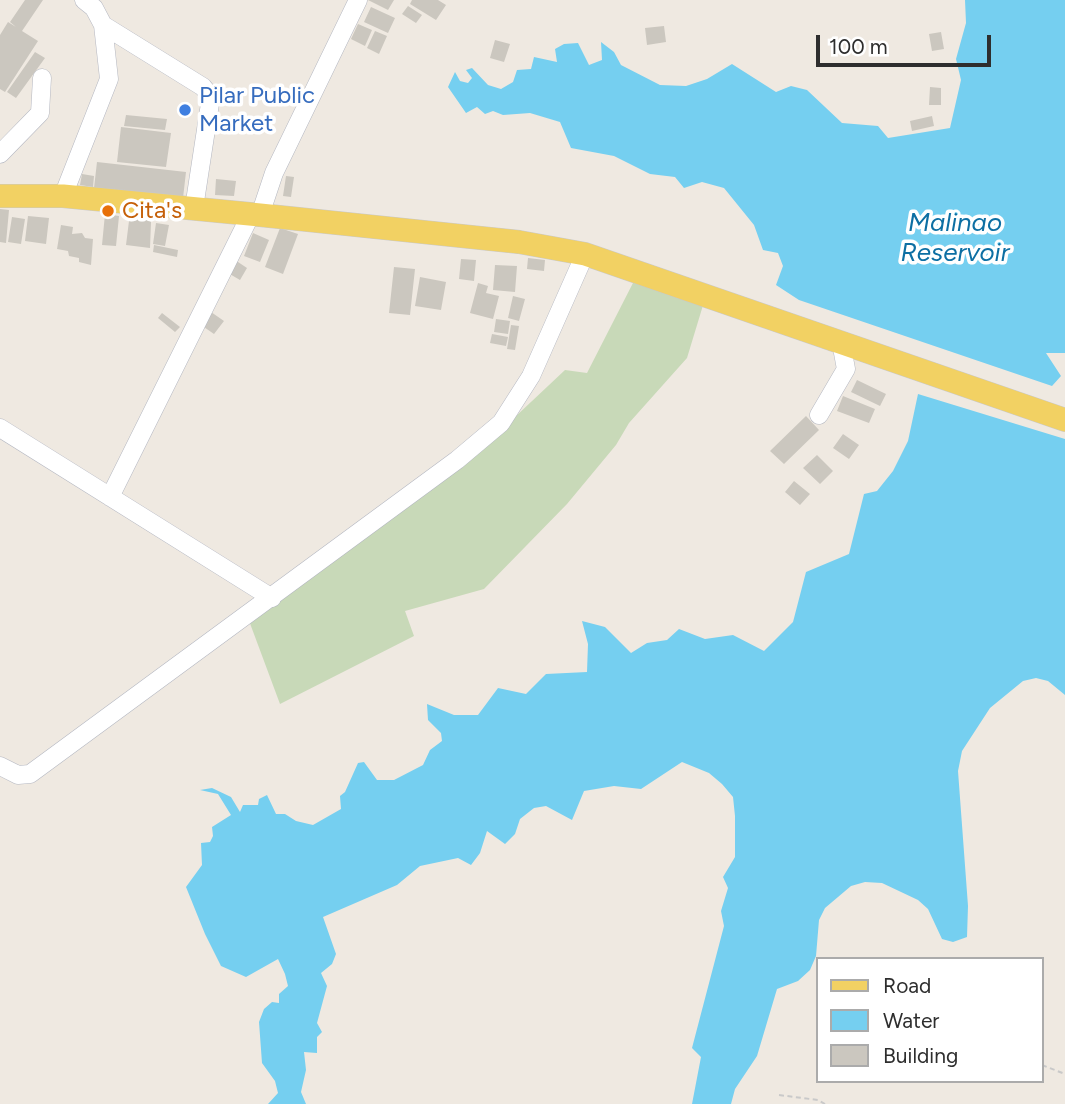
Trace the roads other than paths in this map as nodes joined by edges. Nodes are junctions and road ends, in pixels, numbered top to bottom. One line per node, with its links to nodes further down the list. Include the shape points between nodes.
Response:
1 (84, 0): 3 (street)
2 (358, 0): 9 (street)
3 (103, 25): 7 (street, via 109,79); 8 (street, via 203,87 211,97)
4 (42, 78): 5 (street, via 40,113)
5 (0, 154)
6 (0, 196): 7 (main road)
7 (63, 196): 8 (main road)
8 (194, 208): 9 (main road)
9 (255, 214): 10 (main road, via 519,242); 15 (street)
10 (585, 254): 11 (main road); 16 (street, via 531,376 501,423)
11 (841, 342): 12 (street, via 846,369); 13 (main road)
12 (819, 415)
13 (1065, 420)
14 (0, 428): 15 (street)
15 (110, 497): 16 (street)
16 (272, 598): 17 (street, via 30,774 18,775)
17 (0, 766)

